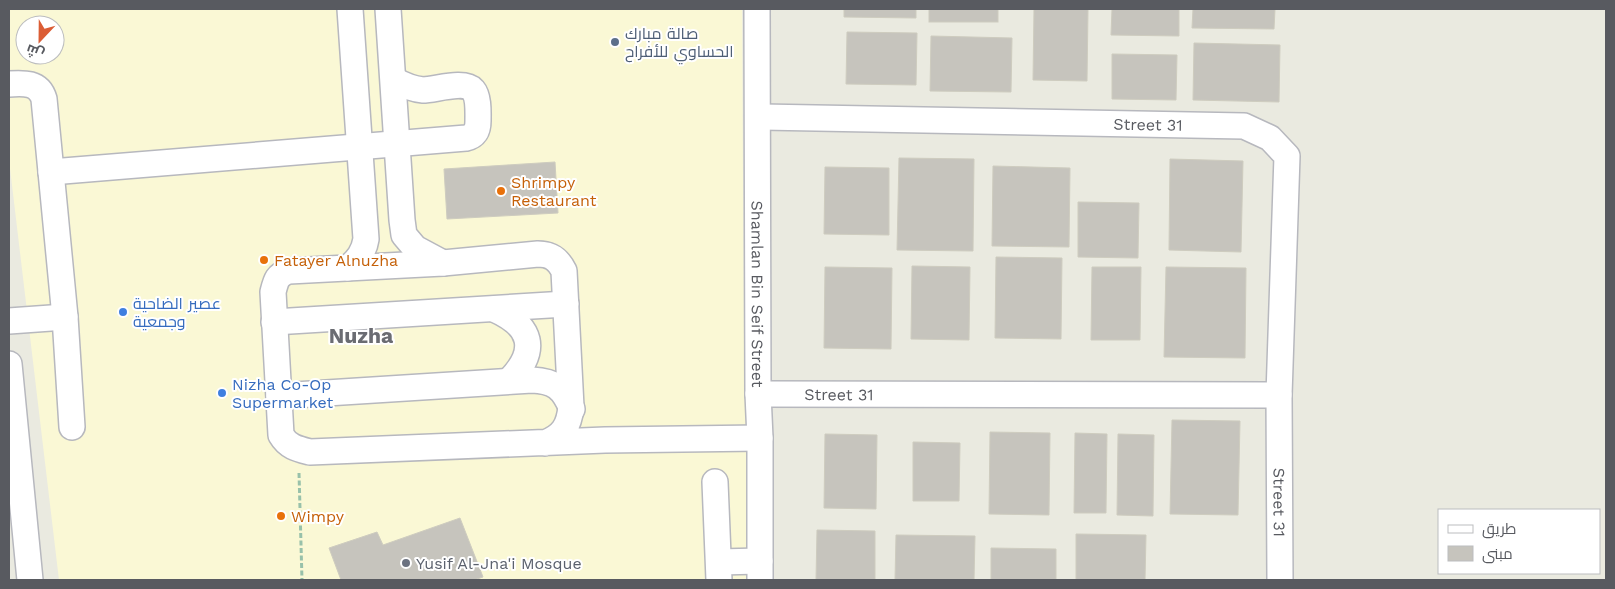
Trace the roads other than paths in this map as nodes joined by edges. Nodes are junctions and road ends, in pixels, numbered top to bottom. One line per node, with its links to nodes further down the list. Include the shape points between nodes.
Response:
1 (350, 9): 8 (street)
2 (388, 9): 4 (street)
3 (757, 9): 6 (street, Shamlan Bin Seif Street)
4 (394, 80): 7 (street); 7 (street, via 425,90 458,86 473,90 478,123 473,136 466,138)
5 (9, 84): 9 (street, via 29,84 42,94)
6 (758, 117): 19 (street, Shamlan Bin Seif Street); 21 (street, Street 31, via 1244,126 1270,138 1287,156)
7 (396, 144): 8 (street); 10 (street, via 404,235 415,248)
8 (360, 147): 9 (street); 11 (street, via 366,239 364,250)
9 (51, 172): 14 (street)
10 (442, 262): 11 (street); 12 (street, via 549,254 560,262 564,271)
11 (348, 268): 16 (street, via 280,274 273,292)
12 (566, 304): 13 (street); 22 (street)
13 (494, 309): 16 (street); 18 (street, via 518,323 527,339 525,361)
14 (65, 317): 15 (street); 23 (street)
15 (9, 321)
16 (274, 322): 20 (street)
17 (9, 364): 27 (street)
18 (509, 381): 20 (street); 22 (street, via 545,380 565,394)
19 (758, 394): 21 (street, Street 31); 24 (street, Shamlan Bin Seif Street)
20 (279, 396): 26 (street, via 281,435 285,442 310,452)
21 (1279, 396): 32 (street, Street 31)
22 (571, 407): 25 (street, via 579,424); 26 (street, via 563,433)
23 (72, 427)
24 (760, 438): 25 (street); 30 (street, Shamlan Bin Seif Street)
25 (605, 440): 26 (street)
26 (545, 443)
27 (14, 460): 31 (street)
28 (715, 482): 29 (street)
29 (719, 571): 30 (street)
30 (760, 571)
31 (30, 580)
32 (1280, 580)

